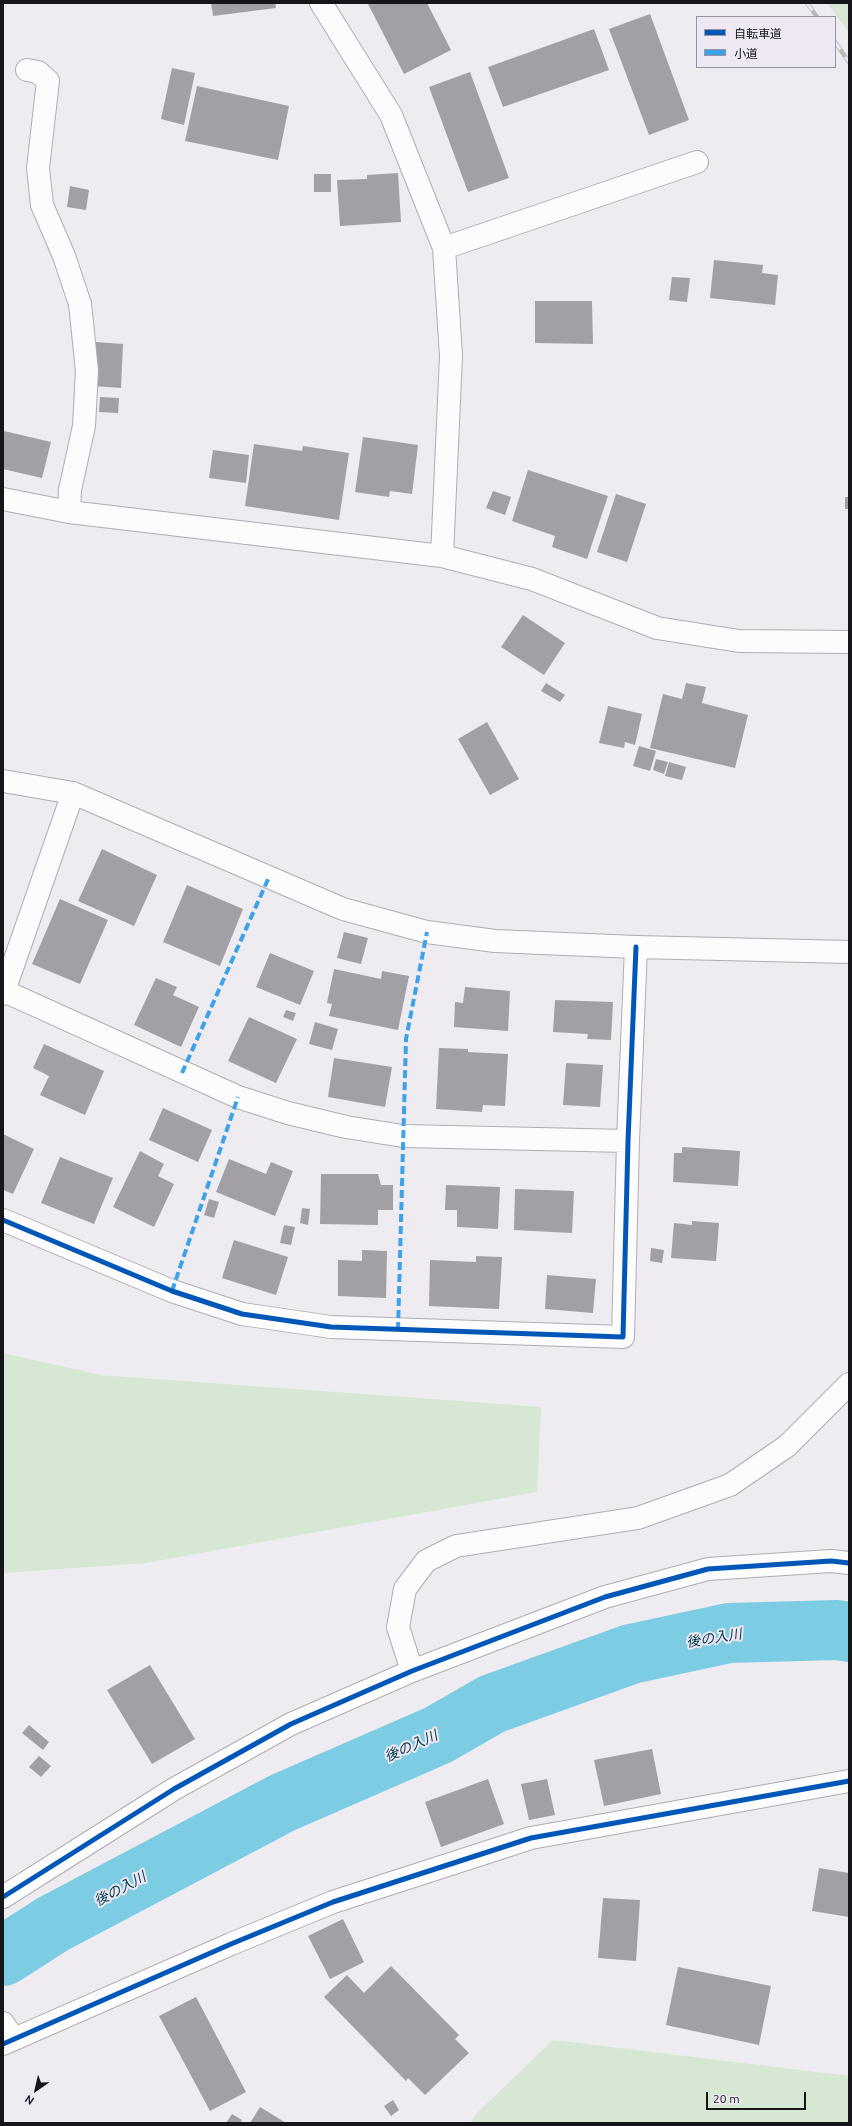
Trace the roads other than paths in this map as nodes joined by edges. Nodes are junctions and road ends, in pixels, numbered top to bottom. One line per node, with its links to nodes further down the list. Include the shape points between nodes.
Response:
1 (321, 3): 4 (street, via 391,116)
2 (27, 70): 6 (street, via 38,72 48,81 38,168 42,204 64,256 80,304 87,371 84,426 70,490)
3 (697, 162): 4 (street)
4 (444, 248): 7 (street, via 451,356)
5 (3, 499): 6 (street)
6 (69, 512): 7 (street)
7 (442, 556): 8 (street, via 532,579 657,628 739,641)
8 (849, 642)
9 (3, 780): 10 (street)
10 (73, 793): 11 (street, via 343,909 427,932 495,941); 13 (street)
11 (636, 947): 12 (street); 14 (street)
12 (849, 952)
13 (4, 993): 14 (street, via 238,1097 339,1126 403,1136)
14 (628, 1141): 15 (street, via 623,1337 331,1327 242,1314 172,1292)
15 (3, 1220)
16 (849, 1384): 18 (street, via 787,1446 730,1484 638,1518 456,1546 426,1561 405,1589 398,1627)
17 (849, 1563): 18 (street, via 831,1561 708,1569 605,1597)
18 (412, 1671): 20 (street, via 277,1732 174,1788)
19 (849, 1781): 21 (street, via 531,1838 333,1902)
20 (3, 1897)
21 (7, 2035)

